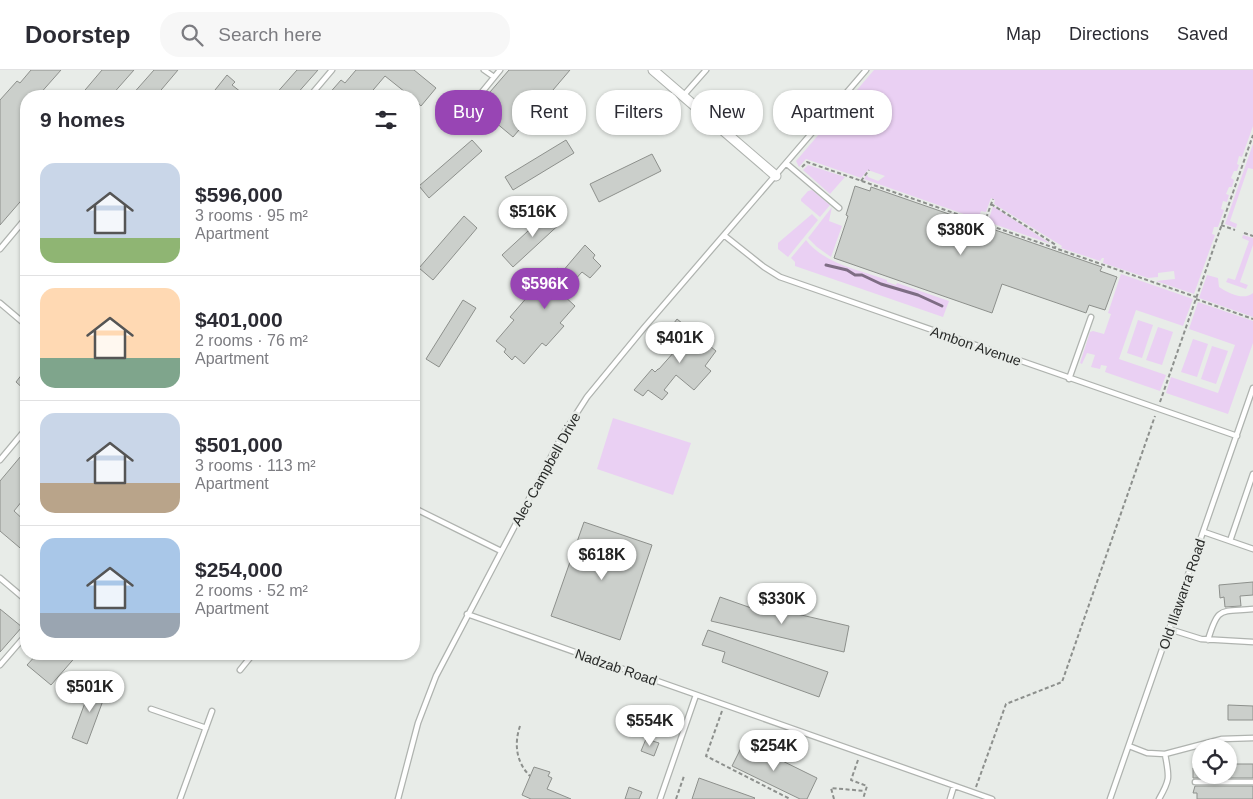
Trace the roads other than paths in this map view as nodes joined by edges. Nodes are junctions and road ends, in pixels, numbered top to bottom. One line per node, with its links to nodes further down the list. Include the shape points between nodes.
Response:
1 (332, 70): 8 (lane)
2 (484, 70): 7 (lane)
3 (500, 70): 7 (lane)
4 (653, 70): 10 (street)
5 (706, 70): 10 (lane)
6 (866, 70): 11 (lane, Alec Campbell Drive)
7 (494, 77): 9 (lane)
8 (315, 90)
9 (483, 90)
10 (683, 96): 12 (street)
11 (787, 164): 12 (lane, Alec Campbell Drive); 13 (lane)
12 (776, 176): 15 (lane, Alec Campbell Drive)
13 (839, 208)
14 (20, 225): 16 (lane)
15 (725, 236): 20 (lane, Ambon Avenue, via 780,277); 30 (lane, Alec Campbell Drive, via 587,397 562,436)
16 (0, 248)
17 (0, 303): 19 (lane)
18 (1091, 317): 20 (lane)
19 (20, 320)
20 (1069, 379): 22 (lane, Ambon Avenue)
21 (1253, 388): 22 (lane, Old Illawarra Road)
22 (1237, 436): 27 (lane, Old Illawarra Road)
23 (20, 437): 24 (lane)
24 (0, 460)
25 (1253, 474): 28 (lane)
26 (420, 511): 30 (lane)
27 (1204, 532): 28 (lane); 36 (lane, Old Illawarra Road)
28 (1230, 541): 29 (lane)
29 (1253, 549)
30 (501, 551): 35 (lane, Alec Campbell Drive)
31 (2, 580): 32 (lane); 33 (lane)
32 (0, 586)
33 (20, 595)
34 (1253, 609): 37 (lane, via 1219,614)
35 (467, 614): 43 (lane, Nadzab Road); 54 (lane, Alec Campbell Drive, via 436,676 418,723)
36 (1169, 629): 37 (lane); 48 (lane, Old Illawarra Road)
37 (1208, 640): 39 (lane)
38 (20, 642): 41 (lane)
39 (1253, 642)
40 (249, 660): 42 (lane)
41 (0, 665)
42 (240, 670)
43 (696, 695): 52 (lane, Nadzab Road); 55 (lane)
44 (151, 710): 46 (lane)
45 (212, 711): 46 (lane)
46 (206, 728): 53 (lane)
47 (1253, 738): 49 (lane, via 1222,740)
48 (1129, 746): 49 (lane, via 1147,753); 58 (lane, Old Illawarra Road)
49 (1165, 754): 59 (lane, via 1170,774)
50 (1237, 782): 51 (lane)
51 (1253, 782)
52 (954, 786): 56 (lane); 57 (lane, Nadzab Road)
53 (180, 799)
54 (398, 799)
55 (660, 799)
56 (950, 799)
57 (992, 799)
58 (1110, 799)
59 (1159, 799)

